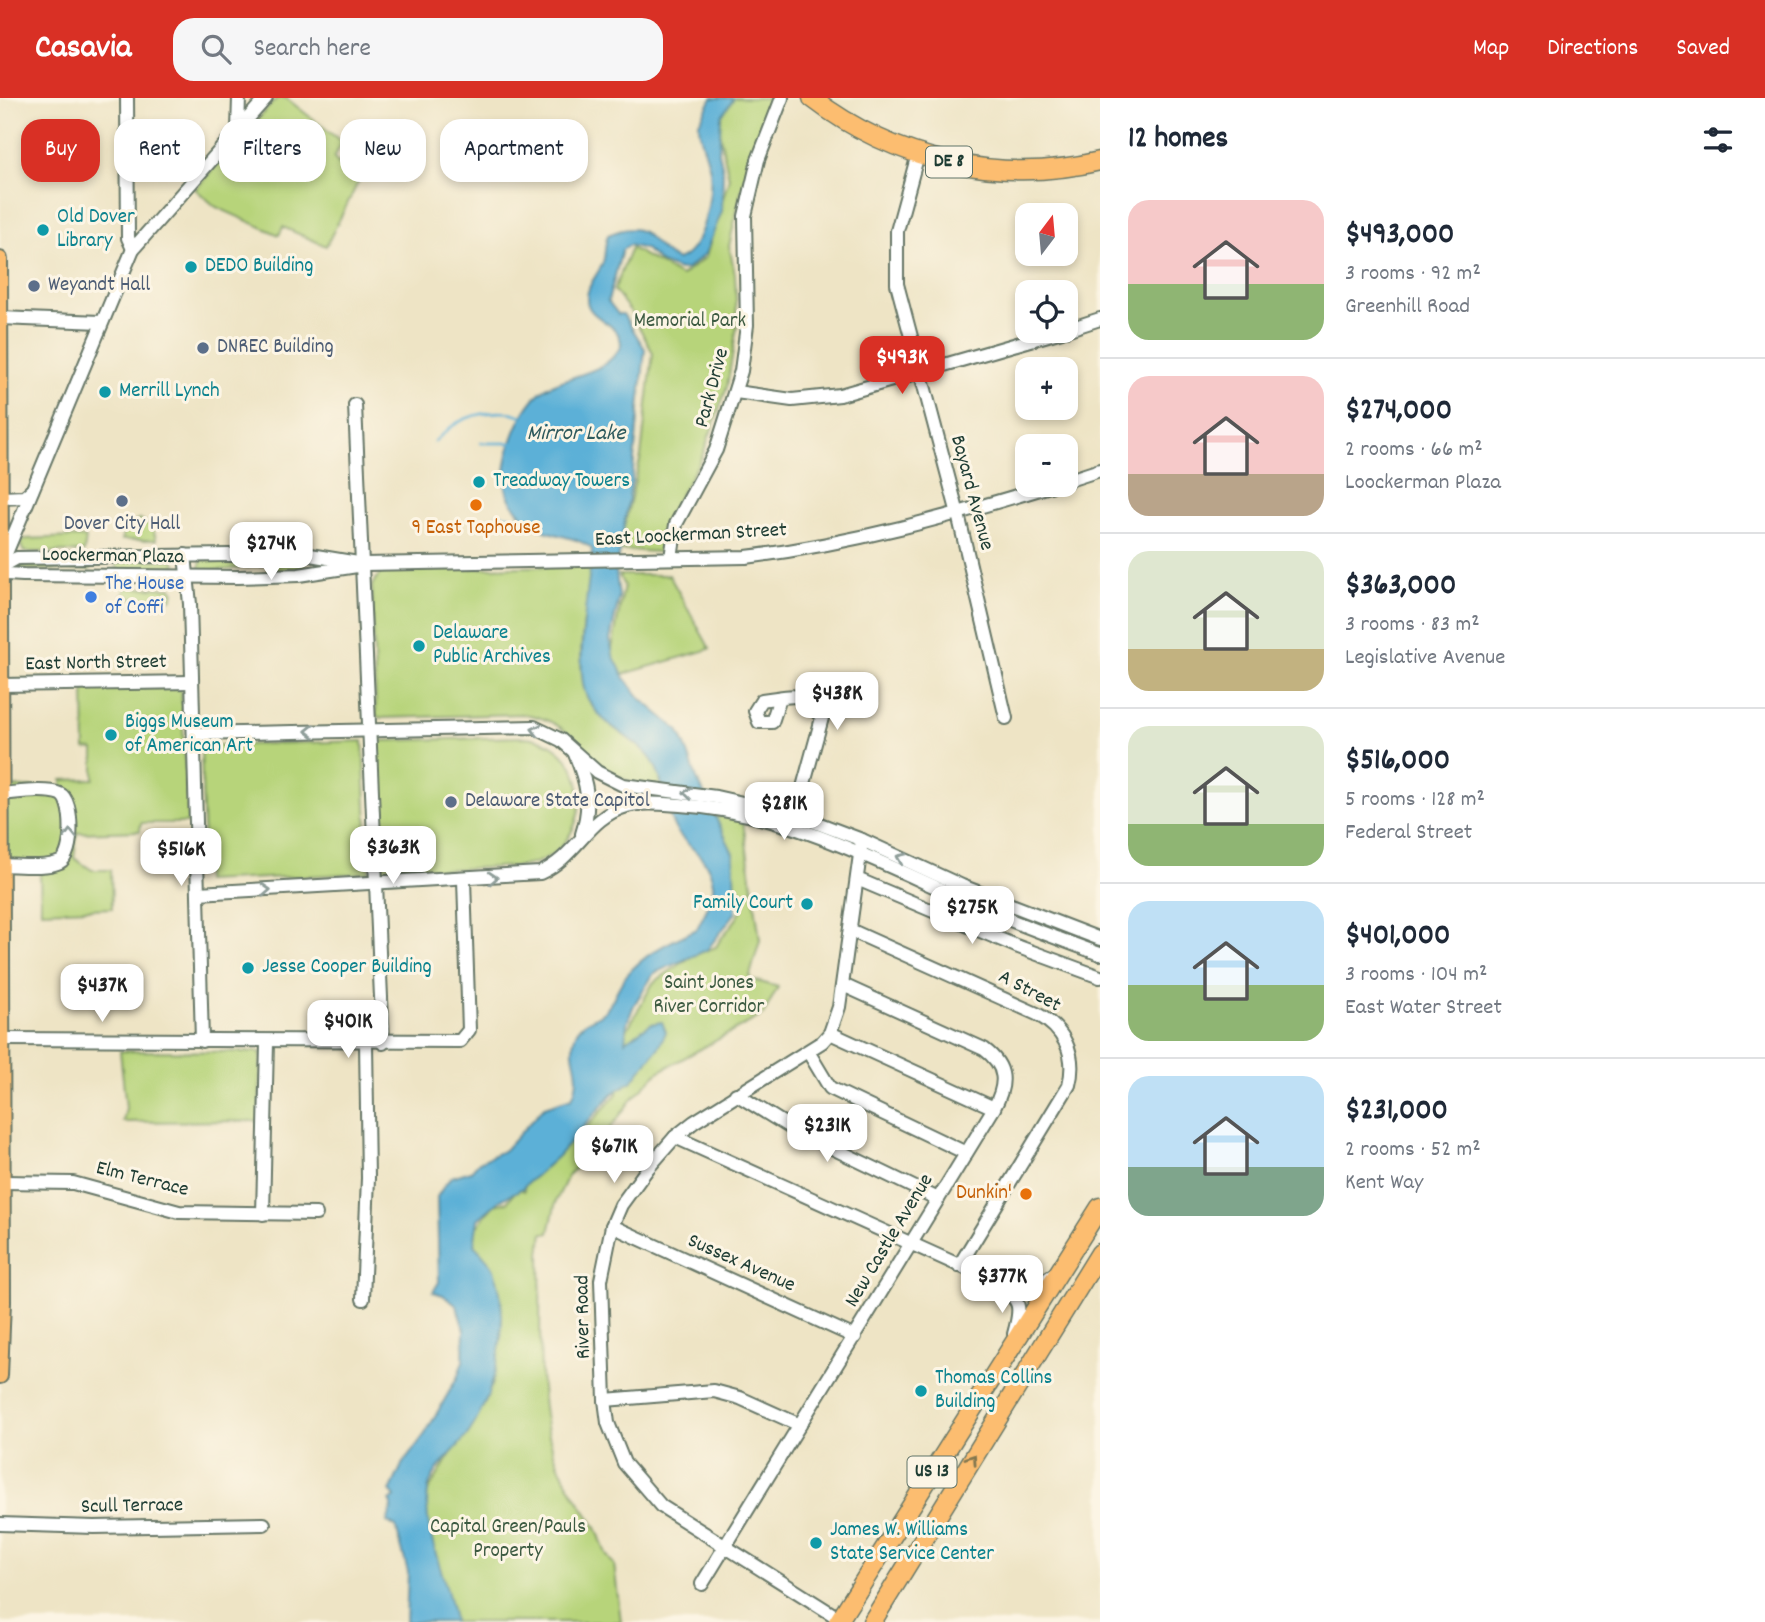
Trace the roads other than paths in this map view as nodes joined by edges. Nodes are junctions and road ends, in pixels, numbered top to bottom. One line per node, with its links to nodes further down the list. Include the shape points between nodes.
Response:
1 (127, 98): 11 (street, via 128,238)
2 (239, 98): 6 (street)
3 (266, 98): 7 (street)
4 (782, 98): 19 (street, Park Drive, via 758,160 747,208 746,336)
5 (812, 98): 9 (highway, DE 8, via 858,129)
6 (238, 119)
7 (248, 119)
8 (219, 152): 11 (street)
9 (918, 154): 10 (highway, DE 8, via 1022,171); 18 (street, Bayard Avenue, via 900,215 896,248 900,296)
10 (1100, 161)
11 (133, 249): 15 (street)
12 (0, 259): 13 (main road)
13 (0, 318): 15 (street); 25 (main road)
14 (1100, 319): 16 (street)
15 (101, 323): 23 (street)
16 (1078, 326)
17 (1020, 343): 18 (street)
18 (920, 373): 19 (street, via 823,398 776,399); 26 (street, Bayard Avenue)
19 (736, 392): 29 (street, Park Drive, via 716,450 679,517)
20 (355, 405): 30 (street)
21 (1100, 470): 22 (street)
22 (1078, 477)
23 (32, 489): 25 (street, via 24,497); 31 (street)
24 (1015, 497): 26 (street, East Loockerman Street)
25 (1, 498): 31 (main road)
26 (958, 514): 29 (street, East Loockerman Street, via 806,550); 37 (street, Bayard Avenue)
27 (273, 554): 28 (street, Loockerman Plaza); 30 (street, Loockerman Plaza); 33 (street, via 261,568)
28 (186, 555): 31 (street, Loockerman Plaza, via 17,558); 32 (street)
29 (671, 558): 30 (street, East Loockerman Street)
30 (364, 564): 33 (street, Loockerman Plaza, via 299,575); 38 (street)
31 (0, 567): 32 (street, Loockerman Plaza, via 16,575); 35 (main road)
32 (186, 577): 33 (street, Loockerman Plaza); 34 (street)
33 (238, 577)
34 (192, 682): 35 (street, East North Street); 39 (street)
35 (1, 685): 41 (main road)
36 (779, 701): 43 (street, via 792,696 806,698 821,718)
37 (1006, 718)
38 (370, 730): 39 (street, one-way to 39); 40 (street, one-way to 38, via 534,727); 50 (street)
39 (194, 734): 51 (street)
40 (575, 753): 42 (street, one-way to 40, via 610,780); 45 (street, via 589,795)
41 (1, 794): 47 (main road); 47 (street, one-way to 41, via 61,862 68,854 70,838 69,804 63,796)
42 (715, 803): 43 (street); 45 (street, via 626,806 607,814)
43 (794, 821): 44 (street); 46 (street)
44 (862, 840): 46 (street); 54 (street, one-way to 44, via 962,886)
45 (580, 841): 49 (street, one-way to 45, via 540,873 567,857)
46 (859, 854): 48 (street); 53 (street)
47 (1, 865): 60 (main road)
48 (857, 879): 52 (street); 56 (street)
49 (464, 880): 50 (street); 64 (street, via 466,1037 454,1043)
50 (376, 884): 51 (street, one-way to 50); 64 (street)
51 (198, 893): 61 (street)
52 (850, 930): 58 (street); 78 (street, A Street, via 1037,1014 1060,1030 1067,1048 1072,1066 1069,1085)
53 (1053, 937): 55 (street); 56 (street)
54 (1100, 939)
55 (1100, 954)
56 (1045, 958): 57 (street)
57 (1100, 977)
58 (843, 985): 59 (street); 67 (street, New Castle Avenue, via 992,1055 1004,1077)
59 (830, 1033): 65 (street, River Road); 67 (street)
60 (1, 1039): 61 (street); 70 (main road)
61 (202, 1041): 62 (street)
62 (267, 1042): 63 (street); 73 (street)
63 (366, 1043): 64 (street); 81 (street, via 368,1178)
64 (383, 1043)
65 (808, 1053): 66 (street, River Road); 69 (street, via 823,1082 838,1093)
66 (736, 1094): 68 (street, River Road); 71 (street, via 791,1128)
67 (994, 1108): 69 (street, New Castle Avenue)
68 (675, 1137): 75 (street, River Road, via 633,1186); 76 (street)
69 (966, 1153): 71 (street, New Castle Avenue)
70 (2, 1182): 73 (street, Elm Terrace, via 73,1183 179,1212); 82 (main road)
71 (937, 1199): 76 (street, New Castle Avenue)
72 (1100, 1207): 79 (highway, US 13)
73 (263, 1214): 74 (street, Elm Terrace)
74 (316, 1214)
75 (611, 1226): 83 (street, Sussex Avenue); 86 (street, River Road, via 601,1280)
76 (911, 1244): 78 (street); 83 (street, New Castle Avenue)
77 (1100, 1253): 92 (highway, US 13, one-way to 77, via 868,1617 887,1595)
78 (959, 1266): 80 (street)
79 (1059, 1271): 80 (street, via 1036,1286); 84 (highway, US 13)
80 (994, 1281): 84 (street, via 1019,1303)
81 (363, 1299)
82 (1, 1311): 85 (main road)
83 (855, 1337): 87 (street, New Castle Avenue)
84 (1010, 1349): 92 (highway, US 13, via 854,1595)
85 (0, 1376)
86 (605, 1400): 87 (street, via 714,1391); 90 (street, River Road, via 614,1441 643,1488 661,1506)
87 (800, 1425): 90 (street, New Castle Avenue)
88 (0, 1524): 89 (street, Scull Terrace)
89 (264, 1524)
90 (723, 1547): 91 (street, New Castle Avenue); 92 (street, River Road)
91 (702, 1584)
92 (850, 1621)

